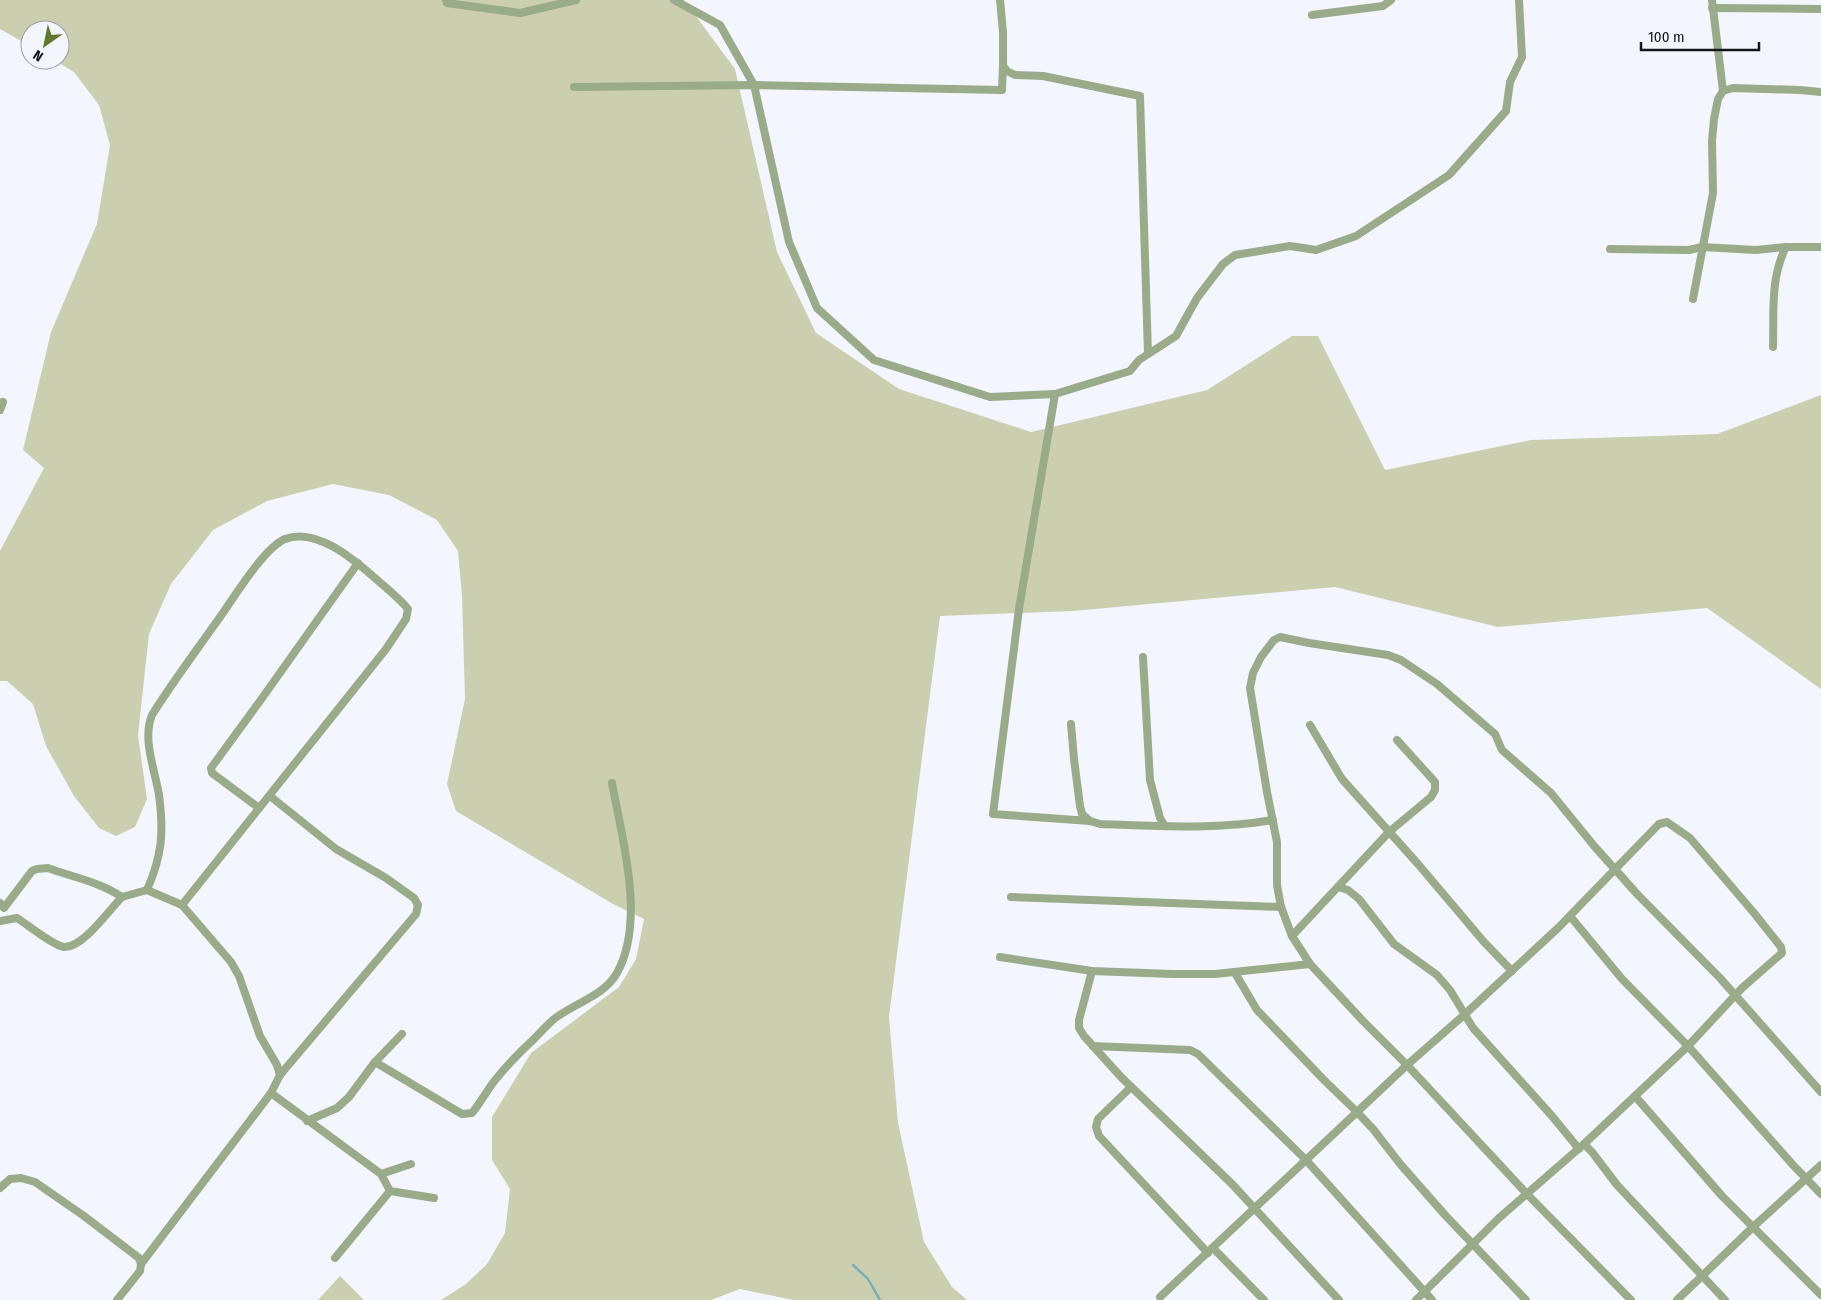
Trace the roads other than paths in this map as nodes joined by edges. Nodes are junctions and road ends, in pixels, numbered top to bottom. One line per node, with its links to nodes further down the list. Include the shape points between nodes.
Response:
1 (446, 0): 2 (street, via 448,3 520,13)
2 (576, 0)
3 (674, 0): 11 (street, via 720,25)
4 (1000, 0): 10 (street)
5 (1391, 0): 9 (street, via 1383,6)
6 (1519, 0): 21 (street, via 1522,57 1510,82 1506,111 1449,175 1356,236 1316,250 1290,246 1235,256 1223,264 1202,291 1176,336)
7 (1712, 4): 8 (street); 13 (street)
8 (1821, 9)
9 (1312, 15)
10 (1003, 66): 11 (street, via 1002,90); 21 (street, via 1015,75 1043,76 1140,96)
11 (754, 85): 12 (street); 22 (street, via 789,242 817,308 874,360 990,397)
12 (574, 88)
13 (1723, 91): 14 (street, via 1733,88); 15 (street, via 1714,119 1714,193)
14 (1821, 92)
15 (1702, 246): 16 (street, via 1756,250); 18 (street, via 1689,250); 19 (street)
16 (1786, 247): 17 (street); 20 (street, via 1776,279)
17 (1821, 247)
18 (1610, 249)
19 (1693, 299)
20 (1773, 347)
21 (1148, 354): 22 (street, via 1130,371)
22 (1055, 394): 34 (street, via 1019,609 993,814)
23 (3, 402): 24 (street)
24 (0, 410)
25 (358, 562): 31 (street, via 399,599 408,609 408,614 386,649); 32 (street, via 211,768 212,773); 39 (street, via 314,539 298,537 272,547 159,704 149,722 149,732 162,839 158,863)
26 (1143, 657): 35 (street, via 1150,780)
27 (1072, 724): 34 (street, via 1080,806 1082,814)
28 (1310, 725): 36 (street, via 1342,779)
29 (1397, 740): 36 (street, via 1435,782 1435,790)
30 (612, 783): 58 (street, via 629,880 631,915 623,958 608,985 553,1020 512,1059 472,1113 462,1114)
31 (270, 796): 32 (street); 60 (street, via 336,849 386,878 414,898 418,905 416,914)
32 (259, 808): 42 (street)
33 (1273, 820): 35 (street, via 1250,824); 37 (street, via 1250,688 1253,672 1261,657 1280,637 1388,655 1437,684 1495,734 1502,750 1551,793); 43 (street)
34 (1090, 821): 35 (street)
35 (1165, 826)
36 (1390, 832): 38 (street); 51 (street)
37 (1617, 870): 45 (street); 53 (street); 53 (street, via 1659,824 1667,822 1690,838 1781,947 1782,953 1778,958)
38 (1338, 887): 47 (street); 54 (street, via 1359,899 1394,944 1438,975)
39 (147, 890): 40 (street); 42 (street)
40 (122, 897): 44 (street, via 97,884 42,868 32,871); 46 (street, via 86,937 64,947 17,918)
41 (1011, 897): 43 (street)
42 (182, 905): 60 (street, via 231,962 260,1036)
43 (1281, 907): 47 (street)
44 (1, 908)
45 (1570, 916): 51 (street); 57 (street, via 1622,979)
46 (0, 921)
47 (1292, 936): 49 (street)
48 (1000, 957): 50 (street)
49 (1310, 964): 52 (street); 59 (street)
50 (1092, 971): 52 (street); 56 (street, via 1078,1020 1079,1028)
51 (1512, 971): 54 (street)
52 (1235, 973): 65 (street, via 1257,1010)
53 (1734, 996): 57 (street); 62 (street)
54 (1464, 1015): 59 (street); 67 (street)
55 (402, 1034): 58 (street)
56 (1092, 1046): 61 (street); 68 (street, via 1190,1050 1198,1054)
57 (1688, 1046): 64 (street); 72 (street)
58 (375, 1062): 66 (street, via 337,1108)
59 (1407, 1065): 65 (street); 75 (street)
60 (280, 1076): 63 (street)
61 (1131, 1087): 78 (street); 81 (street, via 1098,1119 1099,1136)
62 (1821, 1092)
63 (271, 1093): 66 (street); 83 (street)
64 (1635, 1096): 67 (street); 79 (street)
65 (1357, 1112): 68 (street); 80 (street)
66 (308, 1121): 71 (street)
67 (1581, 1146): 75 (street); 84 (street, via 1592,1152 1617,1185)
68 (1306, 1160): 78 (street); 85 (street)
69 (411, 1164): 71 (street)
70 (1821, 1166): 72 (street)
71 (381, 1174): 74 (street)
72 (1806, 1180): 76 (street); 79 (street)
73 (0, 1188): 83 (street, via 10,1180 21,1178 35,1182 139,1258)
74 (390, 1191): 77 (street); 82 (street)
75 (1528, 1194): 80 (street); 94 (street)
76 (1821, 1194)
77 (434, 1198)
78 (1255, 1208): 81 (street); 90 (street)
79 (1752, 1228): 84 (street); 86 (street)
80 (1472, 1245): 85 (street); 93 (street)
81 (1210, 1251): 87 (street); 89 (street)
82 (335, 1258)
83 (141, 1264): 88 (street, via 140,1271)
84 (1703, 1277): 95 (street); 96 (street)
85 (1425, 1292): 91 (street); 92 (street)
86 (1821, 1296)
87 (1160, 1297)
88 (116, 1300)
89 (1264, 1300)
90 (1339, 1300)
91 (1416, 1300)
92 (1432, 1300)
93 (1526, 1300)
94 (1631, 1300)
95 (1677, 1300)
96 (1725, 1300)

